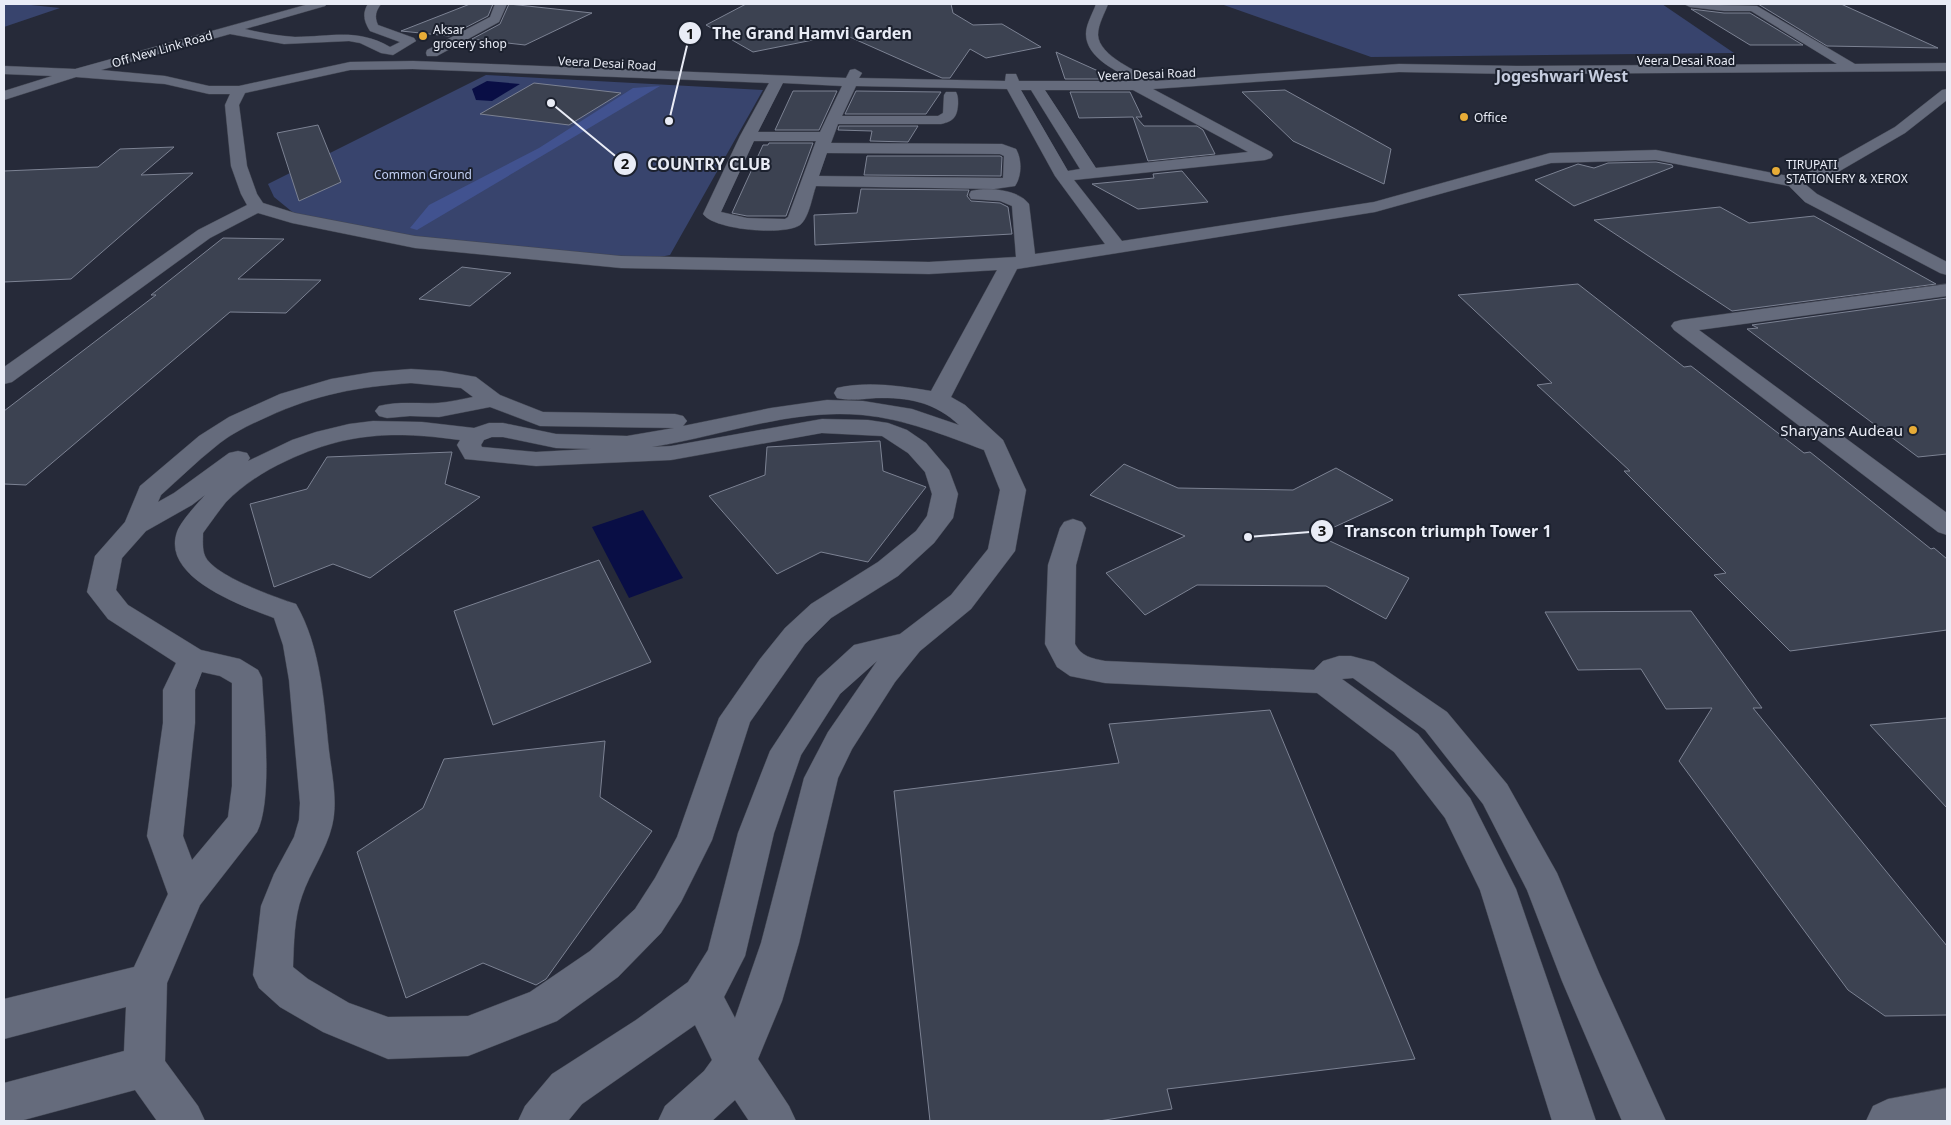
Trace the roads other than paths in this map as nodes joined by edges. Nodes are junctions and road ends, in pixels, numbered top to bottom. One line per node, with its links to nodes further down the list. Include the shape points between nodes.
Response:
1 (295, 4): 8 (street, Off New Link Road)
2 (321, 4): 9 (street, Off New Link Road)
3 (375, 4): 11 (street, via 370,13 374,28 410,41)
4 (501, 4): 10 (street, via 495,20)
5 (1102, 4): 25 (street, via 1092,33 1093,45)
6 (1690, 4): 7 (street, via 1724,8)
7 (1753, 6): 14 (street)
8 (211, 26): 9 (street); 21 (street, Off New Link Road)
9 (228, 30): 11 (street, via 284,40 348,37 372,42); 22 (street, Off New Link Road)
10 (433, 46): 11 (street, Veera Desai Road, via 413,52); 19 (street, Veera Desai Road)
11 (390, 51): 16 (street, Veera Desai Road, via 363,58)
12 (1754, 60): 14 (street, Veera Desai Road); 15 (street, Veera Desai Road); 18 (street)
13 (1947, 60): 14 (street, Veera Desai Road)
14 (1848, 64): 17 (street); 18 (street)
15 (1383, 65): 18 (street); 25 (street, Veera Desai Road); 25 (street, via 1154,85)
16 (350, 66): 19 (street); 29 (street)
17 (1947, 67)
18 (1766, 68)
19 (625, 69): 23 (street, Veera Desai Road); 24 (street)
20 (4, 70): 21 (street)
21 (41, 72): 22 (street); 26 (street, Off New Link Road)
22 (72, 74): 29 (street, via 164,80 209,90); 32 (street, Off New Link Road)
23 (853, 78): 24 (street); 27 (street); 33 (street)
24 (778, 79): 34 (street)
25 (1136, 81): 27 (street, Veera Desai Road); 28 (street); 37 (street, via 1266,155)
26 (4, 82)
27 (1012, 82): 28 (street); 38 (street)
28 (1036, 87): 37 (street)
29 (238, 90): 42 (street, via 232,105 239,166)
30 (1947, 93): 41 (street, via 1900,130 1832,169)
31 (951, 95): 33 (street, via 950,115 941,120)
32 (4, 96)
33 (834, 120): 35 (street)
34 (748, 136): 35 (street); 39 (street, via 712,214 715,218 784,225 792,223)
35 (823, 142): 36 (street); 39 (street)
36 (856, 148): 40 (street); 40 (street, via 1006,150 1012,156 1011,179 994,184)
37 (1091, 173): 38 (street)
38 (1063, 176): 43 (street)
39 (810, 181): 40 (street)
40 (847, 182)
41 (1794, 182): 43 (street, via 1656,155 1550,158 1375,207); 46 (street, via 1811,198)
42 (257, 206): 44 (street, via 292,218 415,242 621,262); 48 (street, via 204,234)
43 (1116, 246): 45 (street)
44 (796, 251): 45 (street); 45 (street, via 812,202 827,195 991,195 1020,204)
45 (1020, 259): 49 (street)
46 (1947, 269)
47 (1947, 290): 54 (street, via 1681,326)
48 (4, 377)
49 (938, 399): 50 (street, via 894,391 810,395 776,399 694,420 648,422 540,419); 52 (street, via 957,410)
50 (492, 400): 53 (street, via 439,410 410,409 345,418 274,438 228,464 183,499); 53 (street, via 468,382 411,376 331,386 288,399 237,422 192,454 149,492)
51 (476, 435): 51 (street, via 469,445 474,454 536,459 671,453 822,426 868,427 899,435 898,457 923,473 941,477 945,494 940,518 926,538 888,569 821,611 795,636 736,718 694,840 648,921 604,964 543,1007 468,1036 388,1038 337,1018 294,993 273,975 276,930 286,887 303,858 316,820 316,779 306,682 295,633 286,611 238,593 198,567 191,556 190,532 235,481 301,443 361,429 408,427); 52 (street, via 489,430 503,430 556,440 627,443 827,407 863,408 912,416)
52 (994, 445): 56 (street, via 1013,490 1001,551 961,602)
53 (137, 525): 57 (street, via 109,556 101,592 118,612)
54 (1947, 526)
55 (1073, 528): 58 (street, via 1062,565 1060,644 1068,659 1081,668 1105,672)
56 (908, 643): 61 (street, via 865,652 829,686 786,751 756,833 726,956); 63 (street, via 840,741 821,778 780,943 762,1001)
57 (193, 659): 59 (street, via 179,690 179,723 164,836); 59 (street, via 230,667 247,678 249,786 245,822)
58 (1324, 682): 71 (street, via 1406,743 1458,808 1498,889); 72 (street, via 1333,669 1351,665 1363,670 1436,721 1495,794 1544,885)
59 (186, 894): 60 (street)
60 (147, 983): 62 (street); 64 (street)
61 (702, 996): 63 (street); 68 (street, via 566,1089)
62 (4, 1020)
63 (736, 1063): 69 (street, via 719,1086); 70 (street)
64 (144, 1067): 65 (street); 67 (street)
65 (4, 1104)
66 (1947, 1110): 73 (street)
67 (184, 1121)
68 (540, 1121)
69 (680, 1121)
70 (774, 1121)
71 (1574, 1121)
72 (1644, 1121)
73 (1888, 1121)

